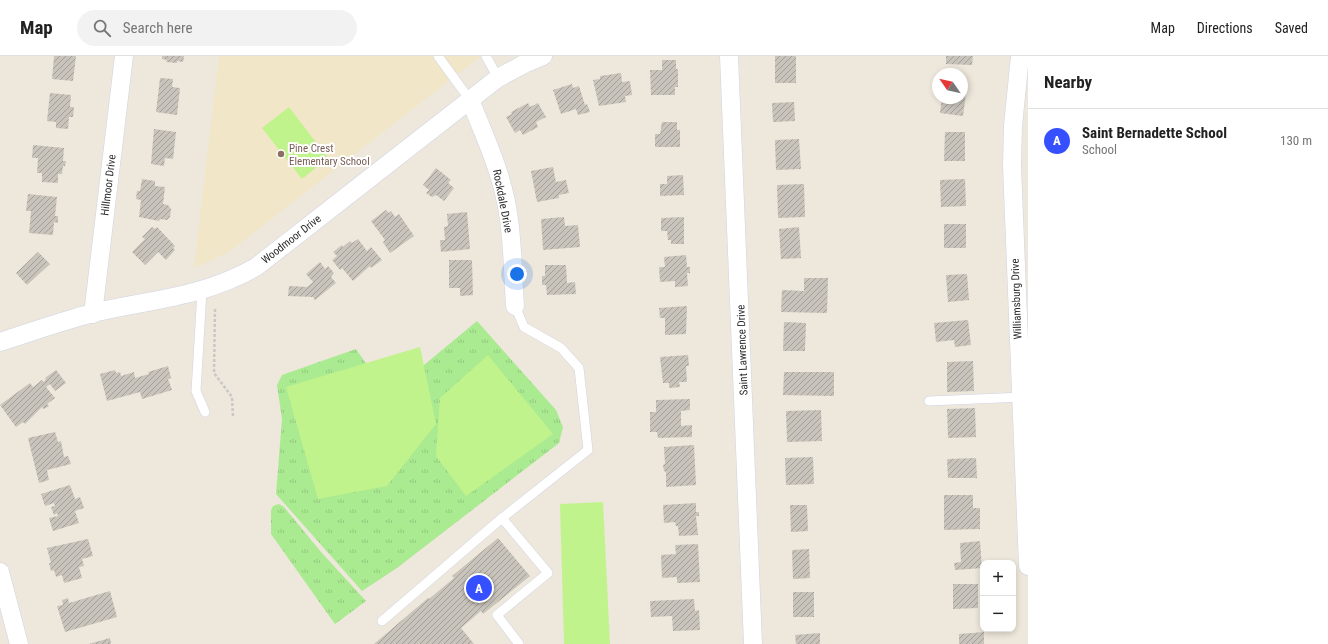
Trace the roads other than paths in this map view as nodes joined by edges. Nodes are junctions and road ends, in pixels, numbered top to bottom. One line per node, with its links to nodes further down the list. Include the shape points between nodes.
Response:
1 (124, 56): 12 (street, Hillmoor Drive)
2 (438, 56): 9 (lane)
3 (486, 56): 7 (lane)
4 (543, 56): 7 (street, Woodmoor Drive)
5 (729, 56): 25 (street, Saint Lawrence Drive)
6 (1020, 56): 8 (street, Williamsburg Drive)
7 (498, 78): 9 (street, Woodmoor Drive)
8 (1022, 96): 13 (street, Williamsburg Drive, via 1013,126 1012,166)
9 (470, 100): 10 (street, Woodmoor Drive, via 256,267 239,277); 11 (street, Rockdale Drive, via 491,149 509,219)
10 (202, 291): 12 (street, Woodmoor Drive); 17 (lane, via 196,391)
11 (515, 306): 18 (lane, via 524,327 561,348 579,368 588,450)
12 (93, 314): 14 (street, Woodmoor Drive)
13 (1023, 340): 15 (street, Williamsburg Drive)
14 (0, 342)
15 (1021, 397): 16 (lane); 19 (street, Williamsburg Drive)
16 (929, 401)
17 (205, 412)
18 (502, 518): 22 (lane); 24 (lane, via 548,573 496,615)
19 (1028, 557): 20 (street, Williamsburg Drive)
20 (1028, 566)
21 (0, 572): 23 (street)
22 (382, 621)
23 (19, 644)
24 (519, 644)
25 (753, 644)

